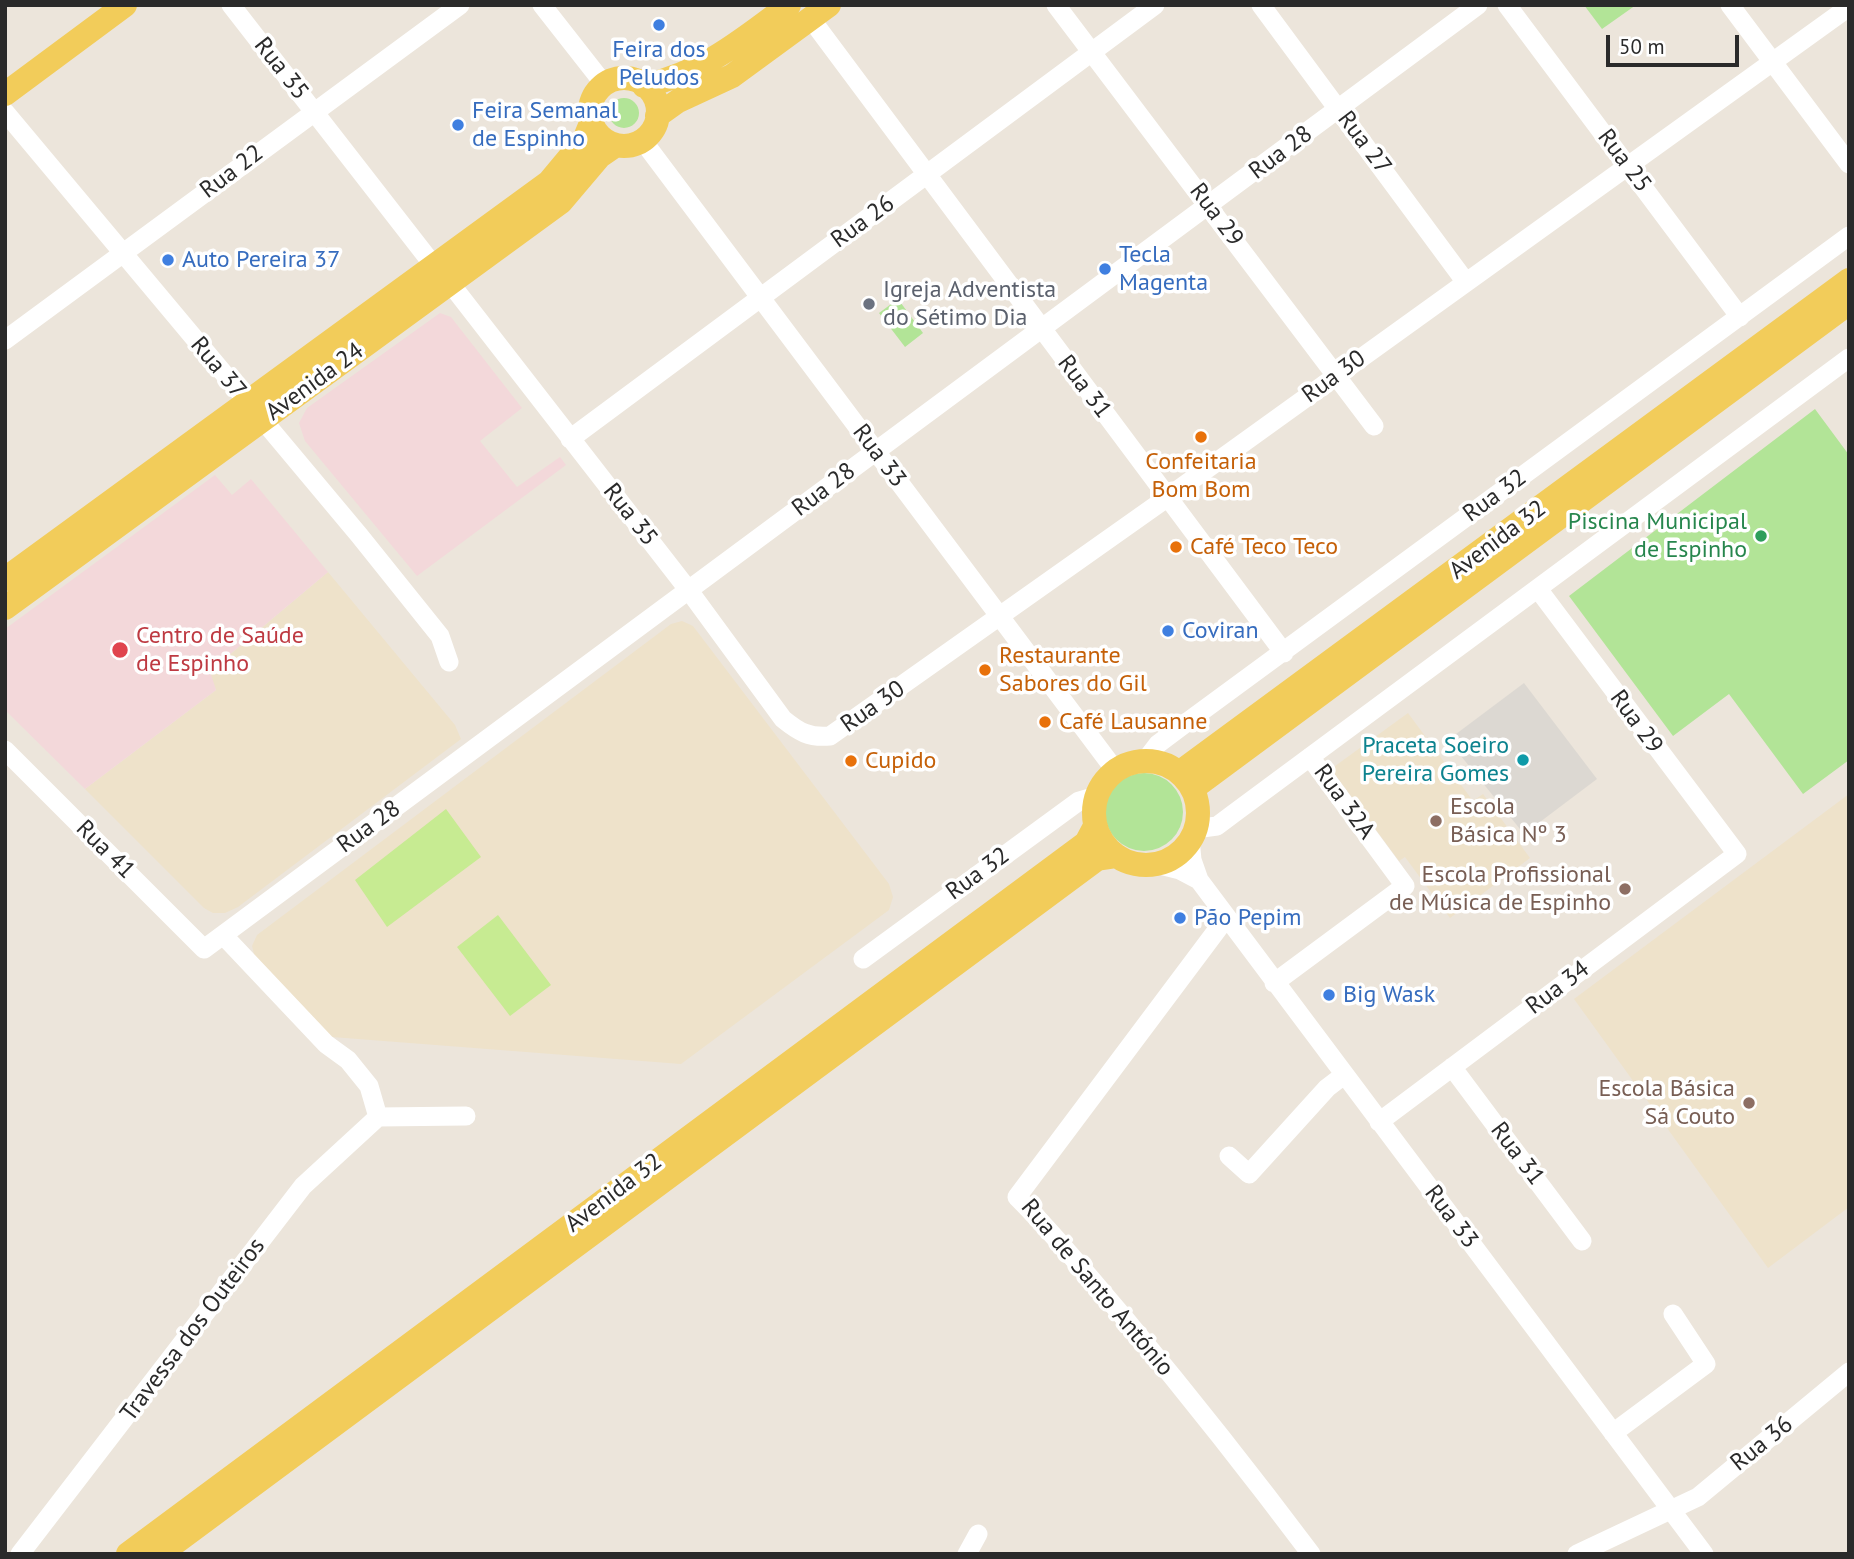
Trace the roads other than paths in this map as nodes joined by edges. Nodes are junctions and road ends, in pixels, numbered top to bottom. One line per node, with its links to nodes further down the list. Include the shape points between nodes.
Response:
1 (125, 5): 18 (main road)
2 (231, 5): 20 (street, Rua 35)
3 (460, 5): 20 (street, Rua 22)
4 (542, 5): 16 (street)
5 (789, 5): 17 (main road, via 692,72)
6 (1056, 5): 14 (street, Rua 29)
7 (1155, 5): 14 (street, Rua 26)
8 (1261, 5): 19 (street, Rua 27)
9 (1478, 5): 19 (street, Rua 28)
10 (1507, 5): 27 (street, Rua 25)
11 (1730, 5): 15 (street)
12 (1849, 7): 15 (street, Rua 30)
13 (820, 12): 22 (main road, via 732,76); 28 (street, Rua 31)
14 (1092, 53): 28 (street, Rua 26); 29 (street, Rua 29)
15 (1773, 62): 26 (street); 27 (street, Rua 30)
16 (604, 84): 17 (main road, via 625,78); 23 (main road, Avenida 24, via 592,102)
17 (644, 86): 22 (main road, via 656,104)
18 (5, 94)
19 (1339, 110): 29 (street, Rua 28); 34 (street, Rua 27)
20 (314, 111): 31 (street, Rua 22); 32 (street, Rua 35)
21 (5, 112): 31 (street, Rua 37)
22 (657, 116): 24 (main road)
23 (591, 123): 25 (main road, via 605,141); 32 (main road, Avenida 24, via 584,140 549,182)
24 (643, 141): 25 (main road); 35 (street, Rua 33)
25 (616, 145): 32 (main road, Avenida 24, via 600,156 561,202)
26 (1849, 164)
27 (1628, 166): 34 (street, Rua 30); 37 (street, Rua 25)
28 (925, 176): 35 (street, Rua 26); 38 (street, Rua 31)
29 (1210, 206): 38 (street, Rua 28); 41 (street, Rua 29)
30 (1849, 236): 37 (street, Rua 32)
31 (123, 253): 39 (street, Rua 22); 42 (street, Rua 37)
32 (442, 274): 42 (main road, Avenida 24); 44 (street, Rua 35)
33 (1849, 280): 59 (main road, Avenida 32)
34 (1465, 281): 41 (street, Rua 30)
35 (760, 297): 44 (street, Rua 26); 45 (street, Rua 33)
36 (1849, 303): 59 (main road, Avenida 32)
37 (1740, 317): 52 (street, Rua 32)
38 (1040, 328): 45 (street, Rua 28); 46 (street, Rua 31)
39 (5, 340)
40 (1849, 358): 48 (street)
41 (1336, 374): 43 (street, Rua 29); 46 (street, Rua 30)
42 (255, 412): 47 (main road, Avenida 24); 50 (main road, Avenida 24); 53 (street, Rua 37, via 440,636)
43 (1374, 426)
44 (570, 439): 49 (street, Rua 35)
45 (875, 451): 49 (street, Rua 28); 51 (street, Rua 33)
46 (1168, 498): 51 (street, Rua 30); 52 (street, Rua 31)
47 (5, 579)
48 (1538, 589): 56 (street); 63 (street, Rua 29)
49 (690, 592): 54 (street, Rua 35, via 783,719 799,733); 68 (street, Rua 28)
50 (5, 608)
51 (1000, 617): 54 (street, Rua 30, via 841,730); 58 (street, Rua 33)
52 (1284, 653): 57 (street, Rua 32, via 1158,744)
53 (449, 662)
54 (815, 737)
55 (5, 750): 69 (street, Rua 41)
56 (1310, 757): 62 (street, via 1217,826); 71 (street, Rua 32A, via 1405,886)
57 (1145, 761): 58 (main road); 59 (main road, via 1169,766)
58 (1115, 770): 60 (main road)
59 (1185, 781): 62 (main road, via 1196,802)
60 (1096, 796): 61 (main road); 70 (street, Rua 32, via 1079,801)
61 (1095, 826): 64 (main road); 85 (main road, Avenida 32, via 1086,843)
62 (1193, 834): 65 (main road, via 1182,850); 66 (street, Rua 33, via 1192,860)
63 (1737, 854): 72 (street, Rua 34)
64 (1117, 856): 65 (main road, via 1143,865); 86 (main road, Avenida 32, via 1097,859)
65 (1156, 864): 66 (street)
66 (1199, 880): 67 (street, Rua 33)
67 (1226, 918): 71 (street, Rua 33); 88 (street, Rua de Santo António, via 1017,1197 1056,1236 1150,1349)
68 (223, 935): 69 (street, Rua 28); 75 (street, via 326,1044 348,1060 369,1086)
69 (204, 949)
70 (863, 959)
71 (1274, 983): 73 (street, Rua 33)
72 (1452, 1067): 76 (street, Rua 34); 78 (street, Rua 31)
73 (1344, 1075): 76 (street, Rua 33); 77 (street, via 1249,1174)
74 (466, 1116): 75 (street)
75 (378, 1117): 84 (street, Travessa dos Outeiros, via 303,1186)
76 (1379, 1122): 81 (street, Rua 33)
77 (1229, 1156)
78 (1582, 1241)
79 (1673, 1314): 81 (street, via 1706,1364)
80 (1849, 1372): 82 (street, Rua 36, via 1698,1497)
81 (1613, 1433): 82 (street, Rua 33)
82 (1672, 1512): 89 (street, Rua 36, via 1650,1517); 90 (street, Rua 33)
83 (978, 1534): 87 (street)
84 (20, 1554)
85 (128, 1554)
86 (160, 1554)
87 (967, 1554)
88 (1311, 1554)
89 (1577, 1554)
90 (1704, 1554)

